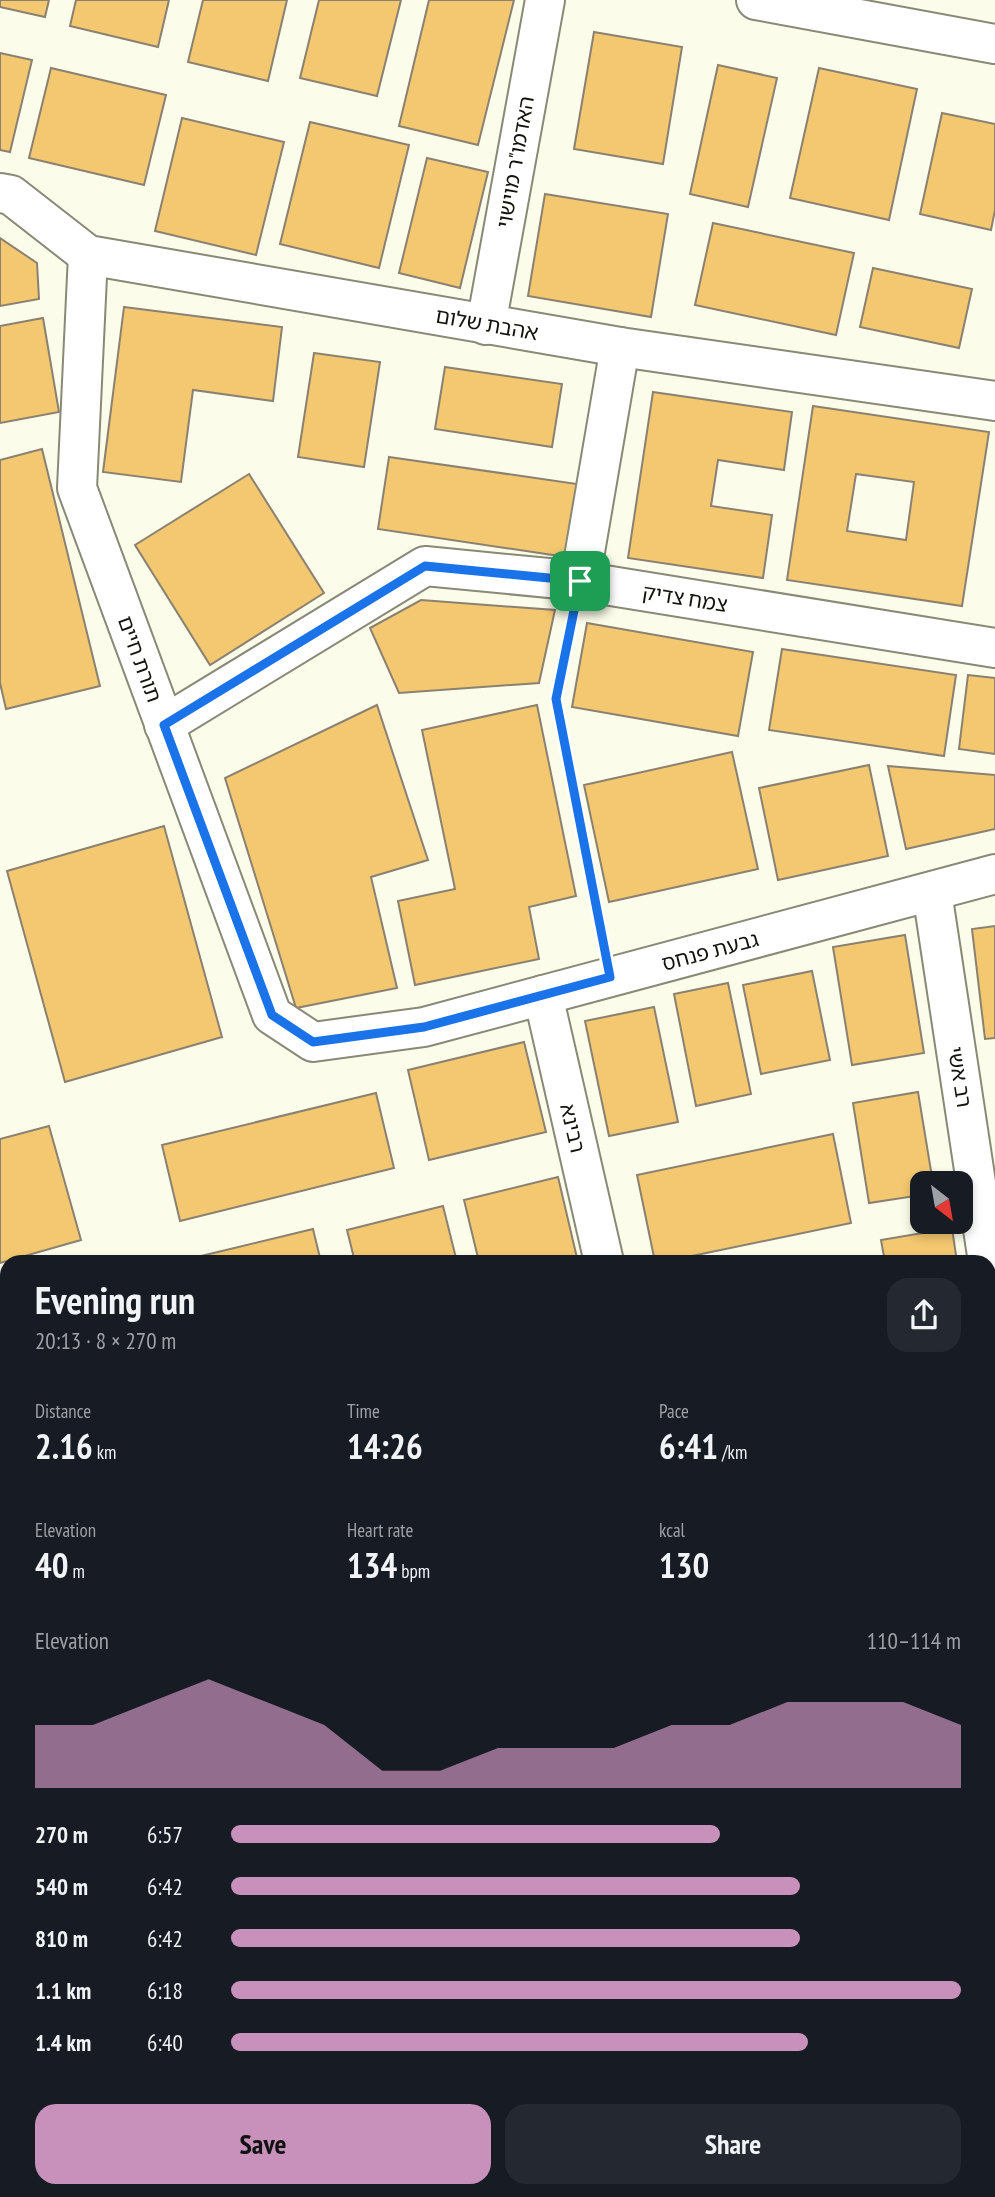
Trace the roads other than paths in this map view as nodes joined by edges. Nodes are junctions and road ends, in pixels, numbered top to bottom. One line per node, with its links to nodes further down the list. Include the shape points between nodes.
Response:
1 (545, 0): 6 (street, האדמו"ר מוישוי)
2 (756, 0): 3 (street)
3 (995, 44)
4 (0, 193): 5 (street, אהבת שלום, via 11,195)
5 (88, 255): 6 (street, אהבת שלום); 11 (street, תורת חיים, via 77,488)
6 (486, 324): 7 (street, אהבת שלום)
7 (620, 346): 8 (street, אהבת שלום); 9 (street)
8 (995, 401)
9 (580, 581): 10 (street, צמח צדיק); 11 (street, צמח צדיק, via 425,566)
10 (995, 648)
11 (164, 725): 15 (street, תורת חיים, via 272,1015 313,1042)
12 (995, 874): 13 (street, גבעת פנחס)
13 (932, 892): 14 (street, גבעת פנחס); 17 (street, רב אשי)
14 (543, 995): 15 (street, גבעת פנחס); 16 (street, רבינא)
15 (424, 1027)
16 (602, 1255)
17 (987, 1255)

